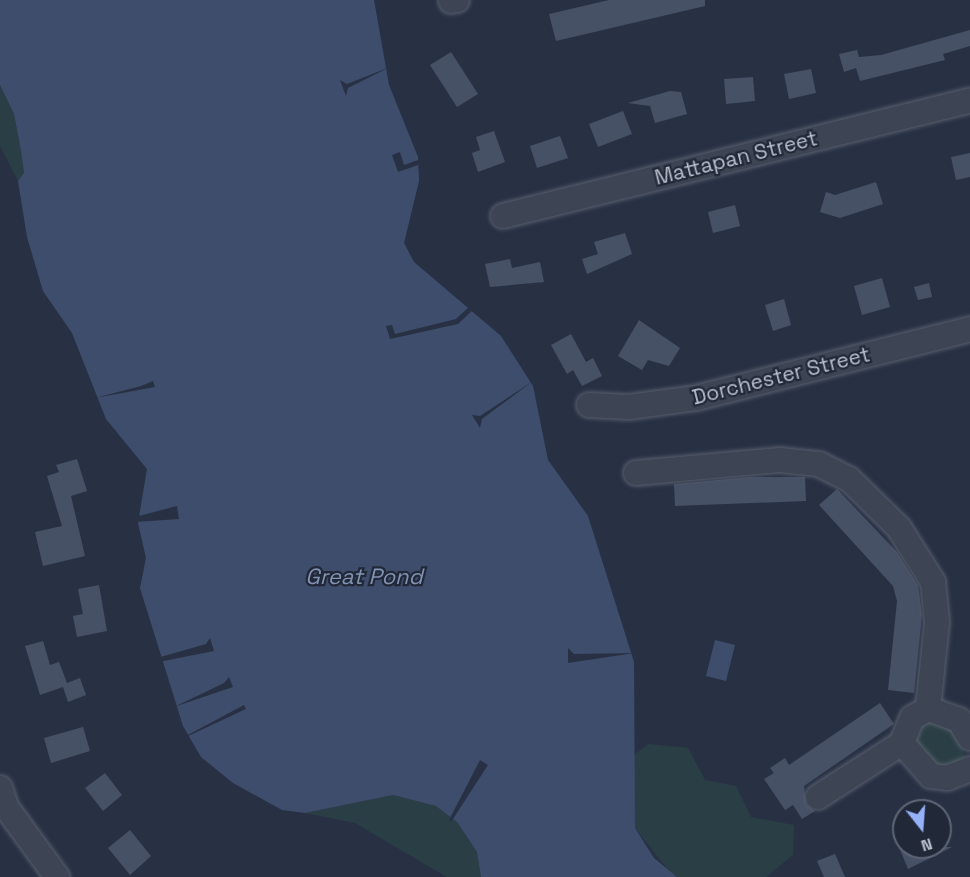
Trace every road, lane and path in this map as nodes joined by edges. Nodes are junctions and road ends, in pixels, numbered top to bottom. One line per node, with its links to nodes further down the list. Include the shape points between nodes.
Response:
1 (970, 100): 2 (street, Mattapan Street)
2 (503, 216)
3 (970, 329): 4 (street, Dorchester Street, via 696,398 629,407)
4 (589, 405)
5 (636, 473): 6 (street, via 780,460 808,461 849,478 899,528 933,582 937,622)
6 (927, 709): 7 (street, via 950,714); 8 (street, via 912,718)
7 (970, 738)
8 (902, 742): 9 (street, via 932,776 948,778); 11 (street)
9 (970, 769)
10 (0, 788): 12 (street, via 6,807)
11 (819, 797)
12 (57, 877)

